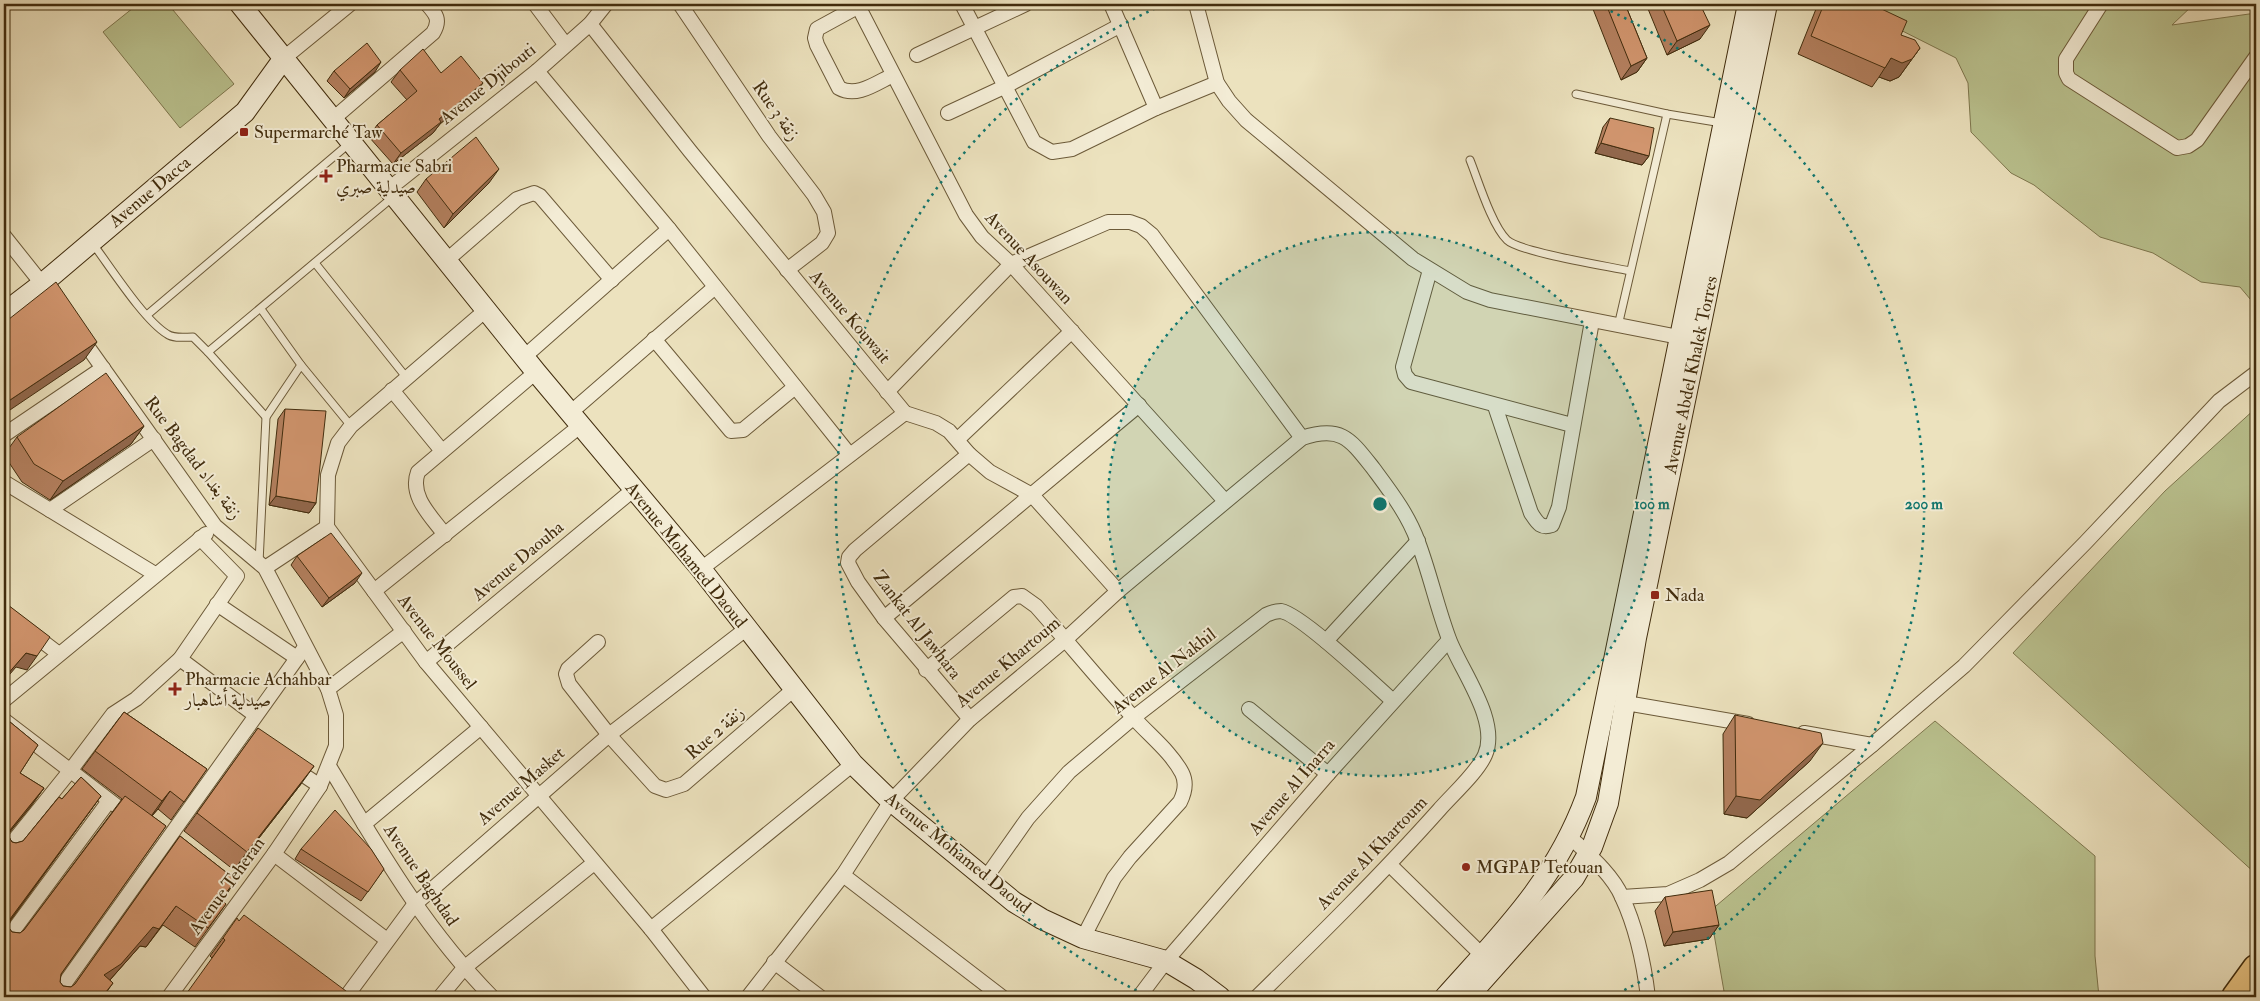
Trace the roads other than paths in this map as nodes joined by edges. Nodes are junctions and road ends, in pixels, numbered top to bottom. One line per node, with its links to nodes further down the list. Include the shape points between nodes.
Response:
1 (240, 4): 21 (main road, Avenue Mohamed Daoud)
2 (350, 4): 21 (street)
3 (427, 4): 30 (street, via 438,19 433,33)
4 (535, 4): 18 (street)
5 (606, 4): 15 (street, Avenue Djibouti)
6 (680, 4): 41 (street, Rue 3 زنقة, via 824,212 828,233 822,243)
7 (962, 4): 17 (street)
8 (1026, 4): 17 (street)
9 (1111, 4): 16 (street)
10 (1196, 4): 24 (street)
11 (1748, 4): 31 (main road, Avenue Abdel Khalek Torres)
12 (1767, 4): 31 (main road, Avenue Abdel Khalek Torres)
13 (2101, 4): 20 (street, via 2066,60 2066,73 2177,148 2197,140)
14 (858, 5): 23 (street, Avenue Asouwan); 23 (street, via 817,28 817,45 839,88 846,92 855,93)
15 (590, 24): 18 (street, Avenue Djibouti); 41 (street, Avenue Kouwait)
16 (1121, 25): 25 (street); 27 (street)
17 (974, 28): 19 (street); 25 (street)
18 (565, 44): 22 (street, Avenue Djibouti)
19 (917, 55)
20 (2256, 57)
21 (284, 58): 30 (main road, Avenue Mohamed Daoud); 37 (main road, Avenue Dacca, via 245,112)
22 (537, 70): 34 (street, Avenue Djibouti); 35 (street)
23 (893, 75): 40 (street, Avenue Asouwan, via 966,215 982,237)
24 (1217, 83): 27 (street); 42 (street, via 1246,120)
25 (1004, 87): 27 (street, via 1034,142 1052,152 1072,149); 28 (street)
26 (1576, 94): 29 (lane)
27 (1156, 108)
28 (948, 113)
29 (1667, 114): 31 (lane); 43 (lane)
30 (333, 119): 32 (main road, Avenue Mohamed Daoud)
31 (1732, 125): 56 (main road, Avenue Abdel Khalek Torres)
32 (351, 142): 34 (main road, Avenue Mohamed Daoud); 50 (lane)
33 (1470, 160): 43 (lane, via 1497,226 1507,240 1531,250)
34 (393, 192): 38 (main road, Avenue Mohamed Daoud); 39 (lane)
35 (669, 229): 44 (street); 45 (street)
36 (4, 236): 46 (street)
37 (91, 242): 46 (main road, Avenue Dacca); 50 (lane)
38 (446, 260): 44 (street, via 517,199 534,193); 48 (main road, Avenue Mohamed Daoud)
39 (315, 263): 47 (lane); 62 (lane)
40 (1011, 264): 54 (street, Avenue Asouwan); 65 (street); 75 (street, via 1108,222 1130,222 1141,226 1152,235)
41 (787, 270): 65 (street, Avenue Kouwait)
42 (1430, 270): 51 (street, via 1467,292 1490,300); 67 (street, via 1403,367 1405,376 1420,386)
43 (1630, 271): 53 (lane)
44 (612, 280): 58 (street)
45 (715, 287): 55 (street); 63 (street)
46 (48, 291): 49 (main road, Avenue Dacca)
47 (260, 308): 57 (lane); 59 (lane)
48 (486, 310): 58 (main road, Avenue Mohamed Daoud); 62 (street)
49 (4, 313)
50 (147, 315): 57 (lane, via 166,334 193,337)
51 (1592, 321): 53 (street); 71 (street)
52 (70, 322): 60 (street, Rue Bagdad زنقة بغداد)
53 (1617, 326): 56 (street)
54 (1072, 332): 66 (street, Avenue Asouwan); 74 (street)
55 (654, 339): 63 (street, via 731,432 743,430); 70 (street)
56 (1689, 339): 113 (main road, Avenue Abdel Khalek Torres); 139 (main road, Avenue Abdel Khalek Torres, via 1592,774)
57 (208, 352): 69 (lane)
58 (530, 364): 70 (main road, Avenue Mohamed Daoud); 77 (street)
59 (302, 365): 69 (lane); 72 (lane)
60 (104, 368): 73 (street); 76 (street, Rue Bagdad زنقة بغداد)
61 (2256, 373): 127 (street, via 2219,402 1964,666)
62 (406, 377): 64 (street)
63 (795, 387): 78 (street)
64 (392, 390): 72 (street); 77 (street)
65 (887, 392): 68 (street, Avenue Kouwait)
66 (1139, 405): 82 (street); 83 (street, Avenue Asouwan)
67 (1495, 406): 71 (street); 71 (street, via 1531,513 1539,525 1545,527 1552,525 1560,507)
68 (905, 413): 74 (street, via 936,423); 78 (street)
69 (266, 417): 90 (lane)
70 (575, 420): 81 (main road, Avenue Mohamed Daoud); 87 (street)
71 (1572, 425)
72 (351, 426): 86 (street, via 338,443 328,475)
73 (4, 435)
74 (958, 438): 79 (street)
75 (1302, 438): 83 (street, Avenue Khartoum); 89 (street, Avenue Khartoum, via 1320,431 1333,432 1352,442 1402,508)
76 (154, 439): 84 (street); 85 (street, Rue Bagdad زنقة بغداد)
77 (442, 451): 87 (street, via 418,472 414,482 419,500)
78 (849, 454): 91 (street)
79 (969, 454): 82 (street, via 990,472); 97 (street, Zankat Al Jawhara, via 849,557 850,569)
80 (4, 482): 84 (street)
81 (634, 490): 91 (main road, Avenue Mohamed Daoud); 107 (street, Avenue Daouha)
82 (1032, 494): 94 (street); 97 (street)
83 (1225, 501): 94 (street, Avenue Khartoum)
84 (50, 510): 92 (street)
85 (216, 526): 88 (street); 90 (street, Rue Bagdad زنقة بغداد)
86 (327, 527): 90 (street); 93 (street, Avenue Moussel)
87 (445, 534): 93 (street)
88 (200, 538): 92 (street); 95 (street, via 237,576)
89 (1418, 541): 101 (street); 102 (street)
90 (262, 565): 104 (street, Rue Bagdad زنقة بغداد)
91 (701, 569): 98 (main road, Avenue Mohamed Daoud)
92 (155, 574): 105 (street)
93 (374, 591): 99 (street, Avenue Moussel)
94 (1118, 591): 100 (street, Avenue Khartoum)
95 (217, 604): 104 (street); 106 (street)
96 (4, 612): 105 (street)
97 (884, 618): 108 (street, Zankat Al Jawhara)
98 (746, 629): 110 (main road, Avenue Mohamed Daoud); 125 (street, Avenue Masket)
99 (404, 631): 107 (street, Avenue Moussel); 109 (street)
100 (1066, 639): 108 (street, via 1029,600 1022,596 1014,597); 117 (street); 118 (street, Avenue Khartoum)
101 (1449, 640): 112 (street, Avenue Al Inarra); 146 (street, Avenue Al Khartoum, via 1487,721 1485,756)
102 (1326, 641): 112 (street, Avenue Al Nakhil); 117 (street, Avenue Al Nakhil, via 1281,611 1266,615)
103 (598, 642): 125 (street, via 568,668 566,674 569,684)
104 (301, 653): 109 (street, Rue Bagdad زنقة بغداد); 116 (street)
105 (60, 654): 111 (street)
106 (180, 658): 114 (street, via 150,688); 116 (street)
107 (426, 662): 122 (street, Avenue Moussel)
108 (926, 670): 118 (street, Zankat Al Jawhara)
109 (328, 689): 130 (street, Rue Bagdad زنقة بغداد, via 338,733)
110 (793, 690): 125 (street, Rue 2 زنقة, via 684,784 666,790 655,786); 129 (main road, Avenue Mohamed Daoud)
111 (4, 700)
112 (1393, 701): 132 (street, Avenue Al Inarra)
113 (1626, 703): 121 (street); 144 (main road, Avenue Abdel Khalek Torres, via 1608,803)
114 (120, 709): 119 (street); 131 (street, via 108,719)
115 (1248, 709): 132 (street)
116 (255, 715): 124 (street)
117 (1133, 718): 148 (street, Avenue Al Nakhil, via 1050,792); 152 (street, via 1182,772 1184,793 1180,802 1114,878)
118 (970, 719): 136 (street, Avenue Khartoum)
119 (135, 720)
120 (5, 724): 131 (street)
121 (1764, 726)
122 (481, 727): 134 (street, Avenue Moussel); 138 (street)
123 (1793, 731): 127 (street)
124 (242, 734): 126 (street); 140 (street, via 207,774)
125 (609, 735): 134 (street, Avenue Masket)
126 (258, 744)
127 (1872, 745): 149 (street, via 1729,863 1668,894)
128 (281, 760): 133 (street)
129 (853, 764): 136 (main road, Avenue Mohamed Daoud); 151 (street)
130 (329, 766): 133 (street, Rue Bagdad زنقة بغداد); 138 (street, Avenue Baghdad)
131 (70, 771): 135 (street); 142 (street)
132 (1328, 774): 156 (street, Avenue Al Inarra)
133 (317, 791): 143 (street, Avenue Teheran)
134 (539, 794): 145 (street, Avenue Moussel); 150 (street, Avenue Masket)
135 (108, 801): 137 (street); 154 (street)
136 (891, 801): 147 (street, Avenue Khartoum); 148 (main road, Avenue Mohamed Daoud)
137 (141, 824)
138 (364, 824): 150 (street, Avenue Baghdad)
139 (1570, 837): 144 (street); 155 (main road, Avenue Abdel Khalek Torres, via 1534,895)
140 (161, 838): 141 (street); 160 (street)
141 (180, 852)
142 (4, 853)
143 (274, 854): 153 (street); 161 (street, Avenue Teheran, via 237,894 233,920)
144 (1589, 854): 149 (street); 173 (main road, Avenue Abdel Khalek Torres, via 1574,878)
145 (594, 863): 151 (street, Avenue Moussel); 158 (street)
146 (1390, 865): 155 (street); 171 (street, Avenue Al Khartoum)
147 (843, 875): 157 (street, Avenue Khartoum); 168 (street)
148 (985, 879): 152 (main road, Avenue Mohamed Daoud, via 1042,919)
149 (1622, 897): 174 (street, via 1643,961)
150 (414, 905): 153 (street, Avenue Masket); 158 (street, Avenue Baghdad)
151 (651, 929): 165 (street, Avenue Moussel)
152 (1083, 938): 156 (main road, Avenue Mohamed Daoud)
153 (387, 940): 162 (street, Avenue Masket)
154 (4, 942)
155 (1482, 955): 172 (main road, Avenue Abdel Khalek Torres)
156 (1166, 961): 169 (street, Avenue Al Inarra); 170 (main road, Avenue Mohamed Daoud)
157 (774, 962): 166 (street, Avenue Khartoum); 167 (street)
158 (464, 968): 163 (street); 164 (street, Avenue Baghdad)
159 (2256, 968): 175 (highway)
160 (55, 997)
161 (169, 997)
162 (346, 997)
163 (440, 997)
164 (492, 997)
165 (704, 997)
166 (748, 997)
167 (820, 997)
168 (1002, 997)
169 (1139, 997)
170 (1220, 997)
171 (1257, 997)
172 (1445, 997)
173 (1468, 997)
174 (1648, 997)
175 (2235, 997)

